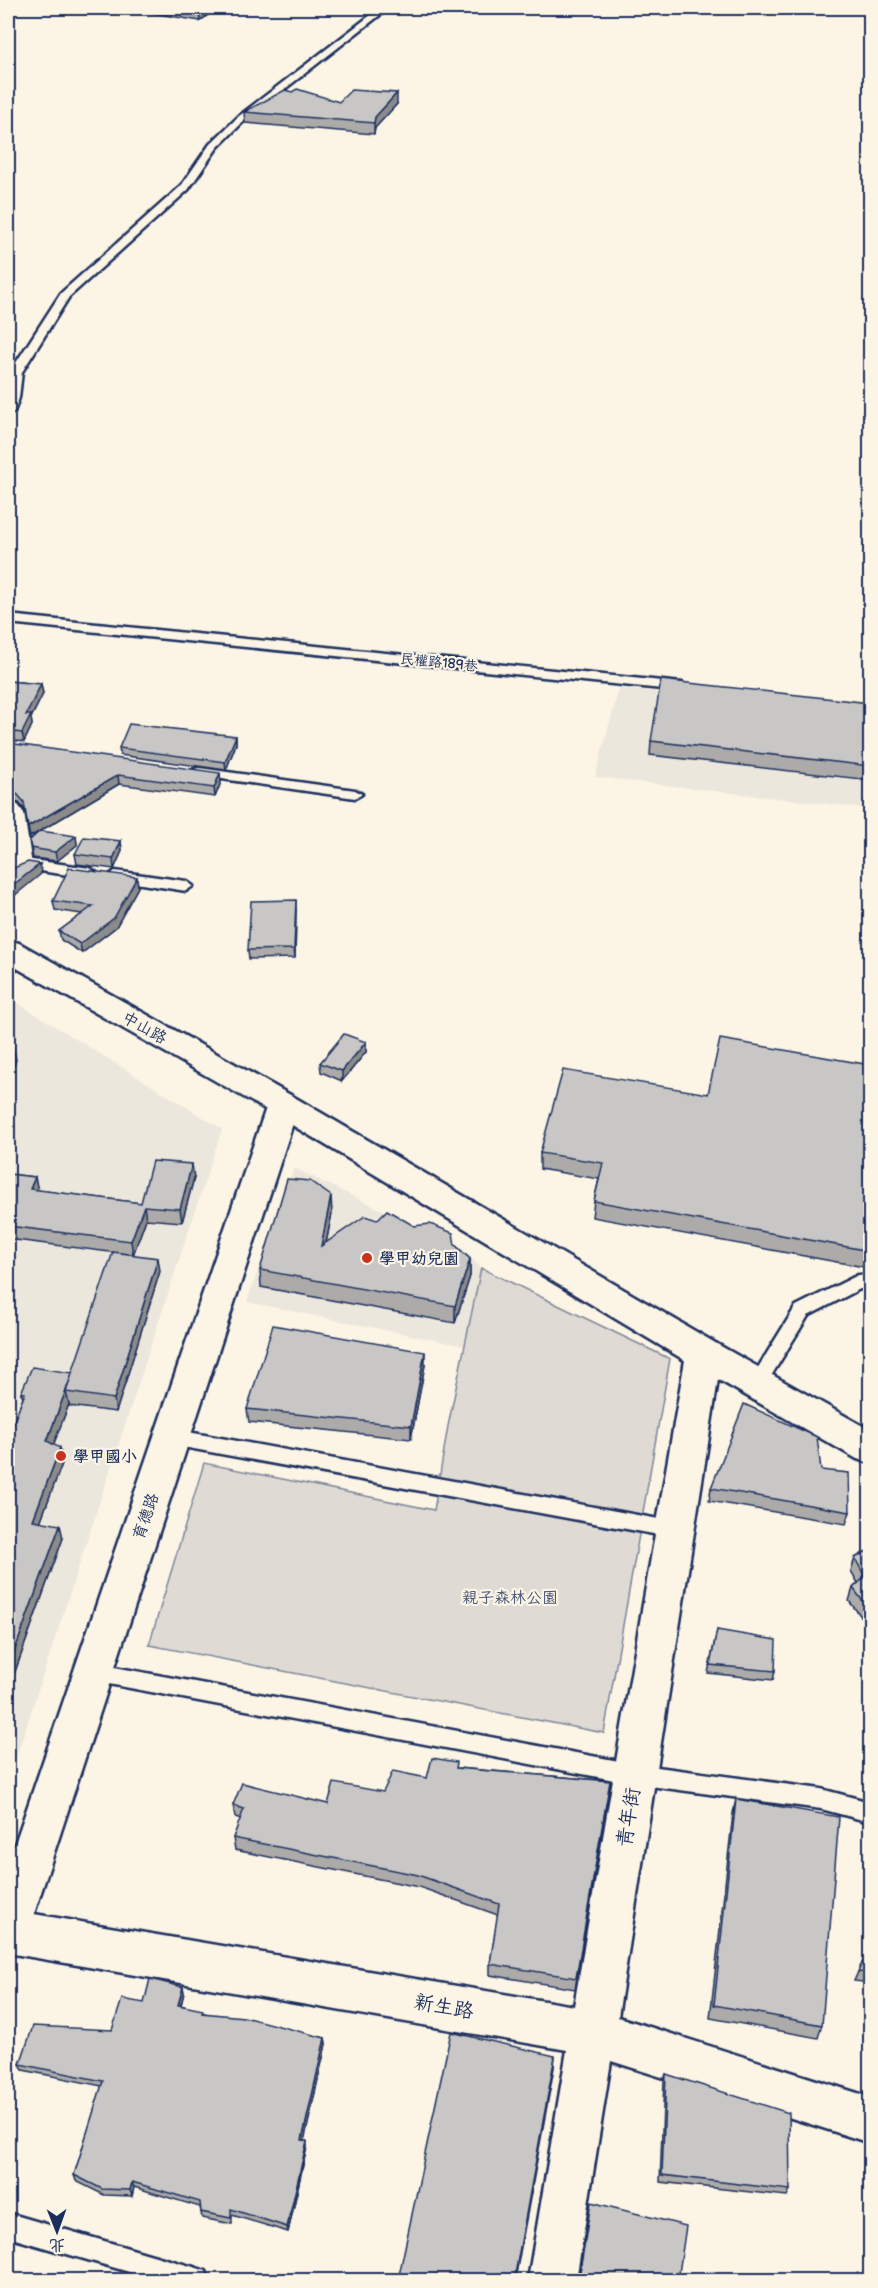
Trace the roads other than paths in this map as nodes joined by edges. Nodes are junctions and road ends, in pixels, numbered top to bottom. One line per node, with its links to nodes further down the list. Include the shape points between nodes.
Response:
1 (385, 8): 2 (lane, via 242,118 213,146 185,188 66,295)
2 (12, 372): 3 (lane, via 13,398)
3 (8, 411)
4 (8, 619): 5 (lane, 民權路189巷)
5 (693, 688)
6 (189, 770): 7 (lane)
7 (355, 794)
8 (8, 811): 9 (street)
9 (12, 866): 10 (lane)
10 (186, 886)
11 (8, 950): 12 (street, 中山路)
12 (283, 1105): 14 (street, 中山路); 16 (street, 育德路)
13 (870, 1282): 15 (lane, via 858,1282 802,1311)
14 (704, 1354): 15 (street, 中山路); 18 (street, 青年街)
15 (757, 1384): 17 (street, 中山路)
16 (172, 1437): 18 (lane); 19 (street, 育德路)
17 (870, 1448)
18 (675, 1530): 20 (street, 青年街)
19 (93, 1672): 20 (lane); 22 (street, 育德路)
20 (635, 1774): 21 (lane, via 821,1800); 23 (street, 青年街)
21 (870, 1812)
22 (8, 1929): 23 (street, 新生路)
23 (592, 2032): 24 (street, 新生路); 27 (street, 青年街)
24 (870, 2120)
25 (8, 2225): 26 (lane)
26 (197, 2280)
27 (552, 2280)

